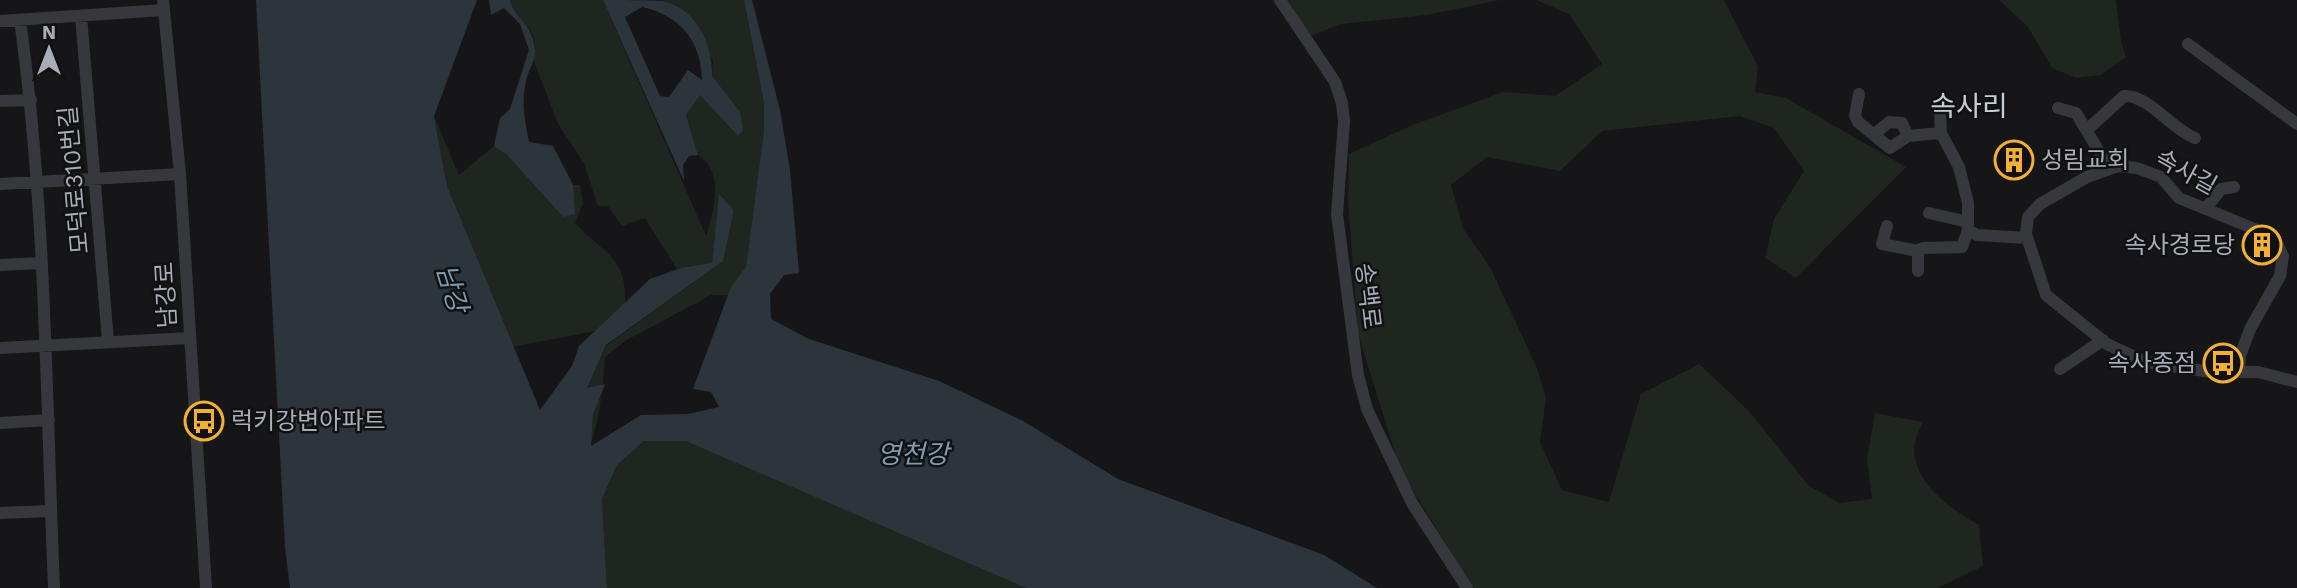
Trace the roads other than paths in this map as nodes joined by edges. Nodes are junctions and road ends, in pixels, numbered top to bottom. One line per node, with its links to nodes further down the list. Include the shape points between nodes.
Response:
1 (1280, 0): 47 (street, 송백로, via 1335,82 1342,103 1345,122 1338,214 1352,338 1367,409 1412,503)
2 (164, 5): 3 (street); 19 (street, 남강로)
3 (81, 16): 4 (street); 20 (street, 모덕로310번길)
4 (20, 20): 5 (street); 8 (street)
5 (0, 21)
6 (2188, 44): 12 (street)
7 (1859, 94): 14 (street, via 1855,116)
8 (32, 100): 9 (street); 21 (street)
9 (0, 102)
10 (2058, 108): 13 (street, via 2076,113)
11 (1940, 111): 15 (street)
12 (2297, 124)
13 (2088, 129): 17 (street, via 2129,96); 18 (street)
14 (1876, 133): 16 (street, via 1890,148); 16 (street, via 1889,122 1902,123)
15 (1941, 133): 16 (street); 27 (street, via 1959,167)
16 (1908, 136)
17 (2195, 138)
18 (2109, 169): 24 (street, 속사길, via 2137,168 2161,177 2179,198); 28 (street, 속사길, via 2040,204 2028,217)
19 (180, 174): 20 (street); 33 (street, 남강로)
20 (95, 177): 21 (street); 35 (street, 모덕로310번길)
21 (36, 182): 22 (street); 30 (street)
22 (0, 184)
23 (2234, 187): 24 (street, via 2221,189)
24 (2207, 207): 39 (street, 속사길, via 2274,237 2283,256 2280,276 2250,329)
25 (1929, 213): 27 (street)
26 (1887, 226): 29 (street, via 1882,244)
27 (1968, 226): 28 (street, via 1977,235); 29 (street, via 1962,247)
28 (2027, 239): 34 (street, via 2046,295)
29 (1917, 251): 32 (street)
30 (41, 263): 31 (street); 36 (street)
31 (0, 265)
32 (1918, 271)
33 (190, 338): 35 (street); 46 (street, 남강로)
34 (2103, 340): 38 (street); 39 (street, via 2145,362)
35 (108, 341): 36 (street)
36 (46, 346): 37 (street); 41 (street)
37 (0, 348)
38 (2060, 369)
39 (2239, 372): 40 (street)
40 (2297, 382)
41 (49, 420): 42 (street); 43 (street)
42 (0, 423)
43 (50, 511): 44 (street); 45 (street)
44 (0, 513)
45 (54, 588)
46 (206, 588)
47 (1467, 588)

